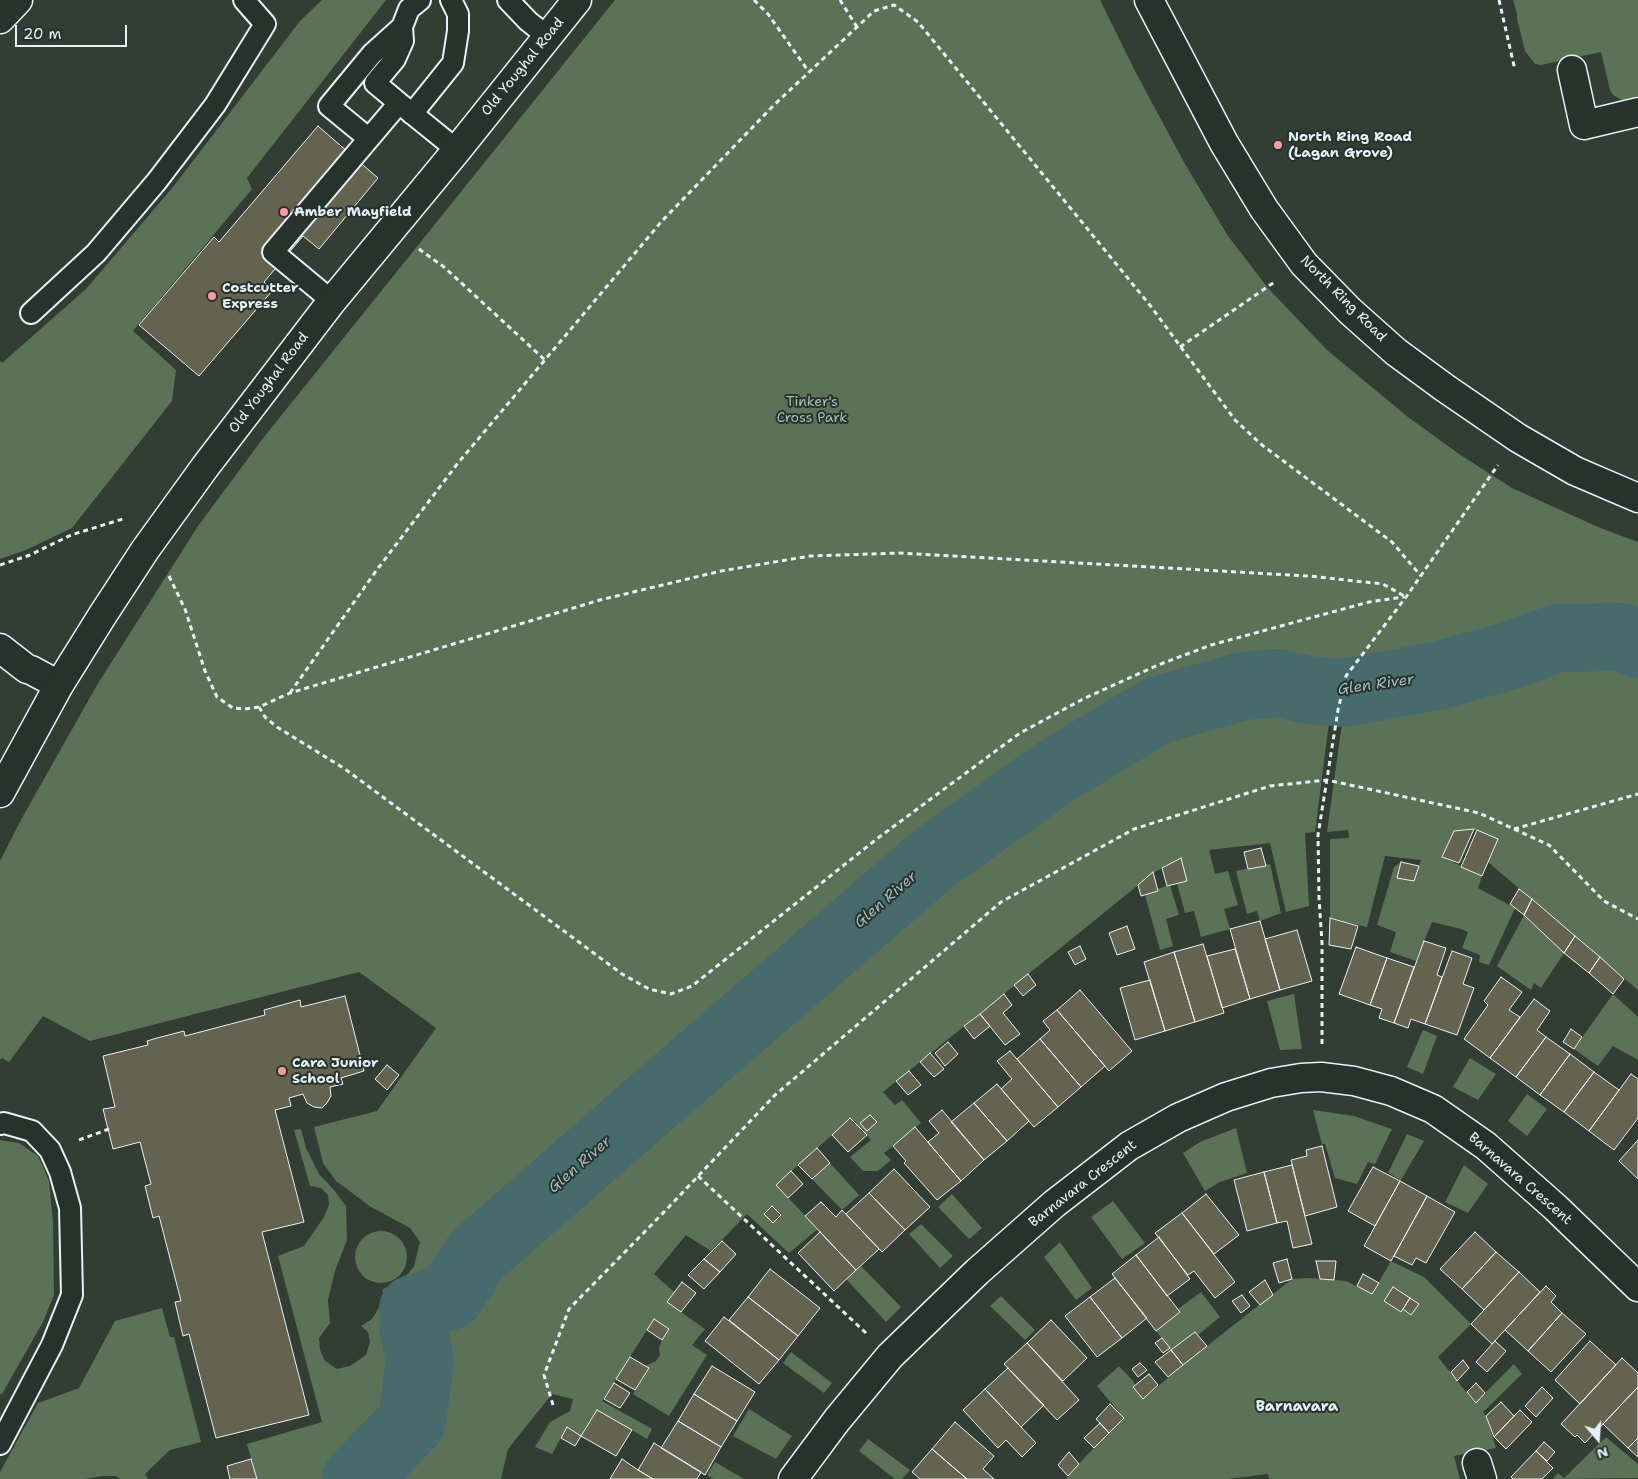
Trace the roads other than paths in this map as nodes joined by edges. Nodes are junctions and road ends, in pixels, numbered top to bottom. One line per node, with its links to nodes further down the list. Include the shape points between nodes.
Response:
1 (18, 0): 8 (main road)
2 (244, 0): 17 (lane, via 265,24 215,105 96,253)
3 (420, 0): 9 (lane, via 409,9)
4 (451, 0): 12 (lane, via 458,14 453,63)
5 (508, 0): 10 (lane)
6 (577, 0): 10 (main road, Old Youghal Road)
7 (1153, 1): 18 (main road, North Ring Road, via 1224,143 1264,209 1304,264 1396,352 1445,388 1518,438 1575,471)
8 (0, 19)
9 (402, 27): 12 (lane, via 403,41 395,59 375,83); 14 (lane, via 372,54 329,106)
10 (548, 37): 15 (main road, Old Youghal Road)
11 (1572, 70): 13 (main road, via 1584,125)
12 (405, 108): 14 (lane); 15 (lane)
13 (1638, 112)
14 (368, 138): 16 (lane, via 272,252)
15 (457, 150): 16 (main road, Old Youghal Road)
16 (332, 301): 20 (main road, Old Youghal Road, via 145,550)
17 (31, 313)
18 (1638, 498)
19 (0, 648): 20 (main road, via 27,669)
20 (59, 685): 21 (main road, Old Youghal Road)
21 (0, 793)
22 (0, 1124): 24 (lane, via 32,1131 50,1150 60,1172 70,1208 72,1295 52,1346)
23 (1638, 1287): 25 (main road, Barnavara Crescent, via 1486,1146 1433,1109 1391,1091 1354,1081 1321,1077 1271,1083 1226,1097 1178,1118 1130,1146 1054,1204 890,1356)
24 (0, 1444)
25 (794, 1479)

